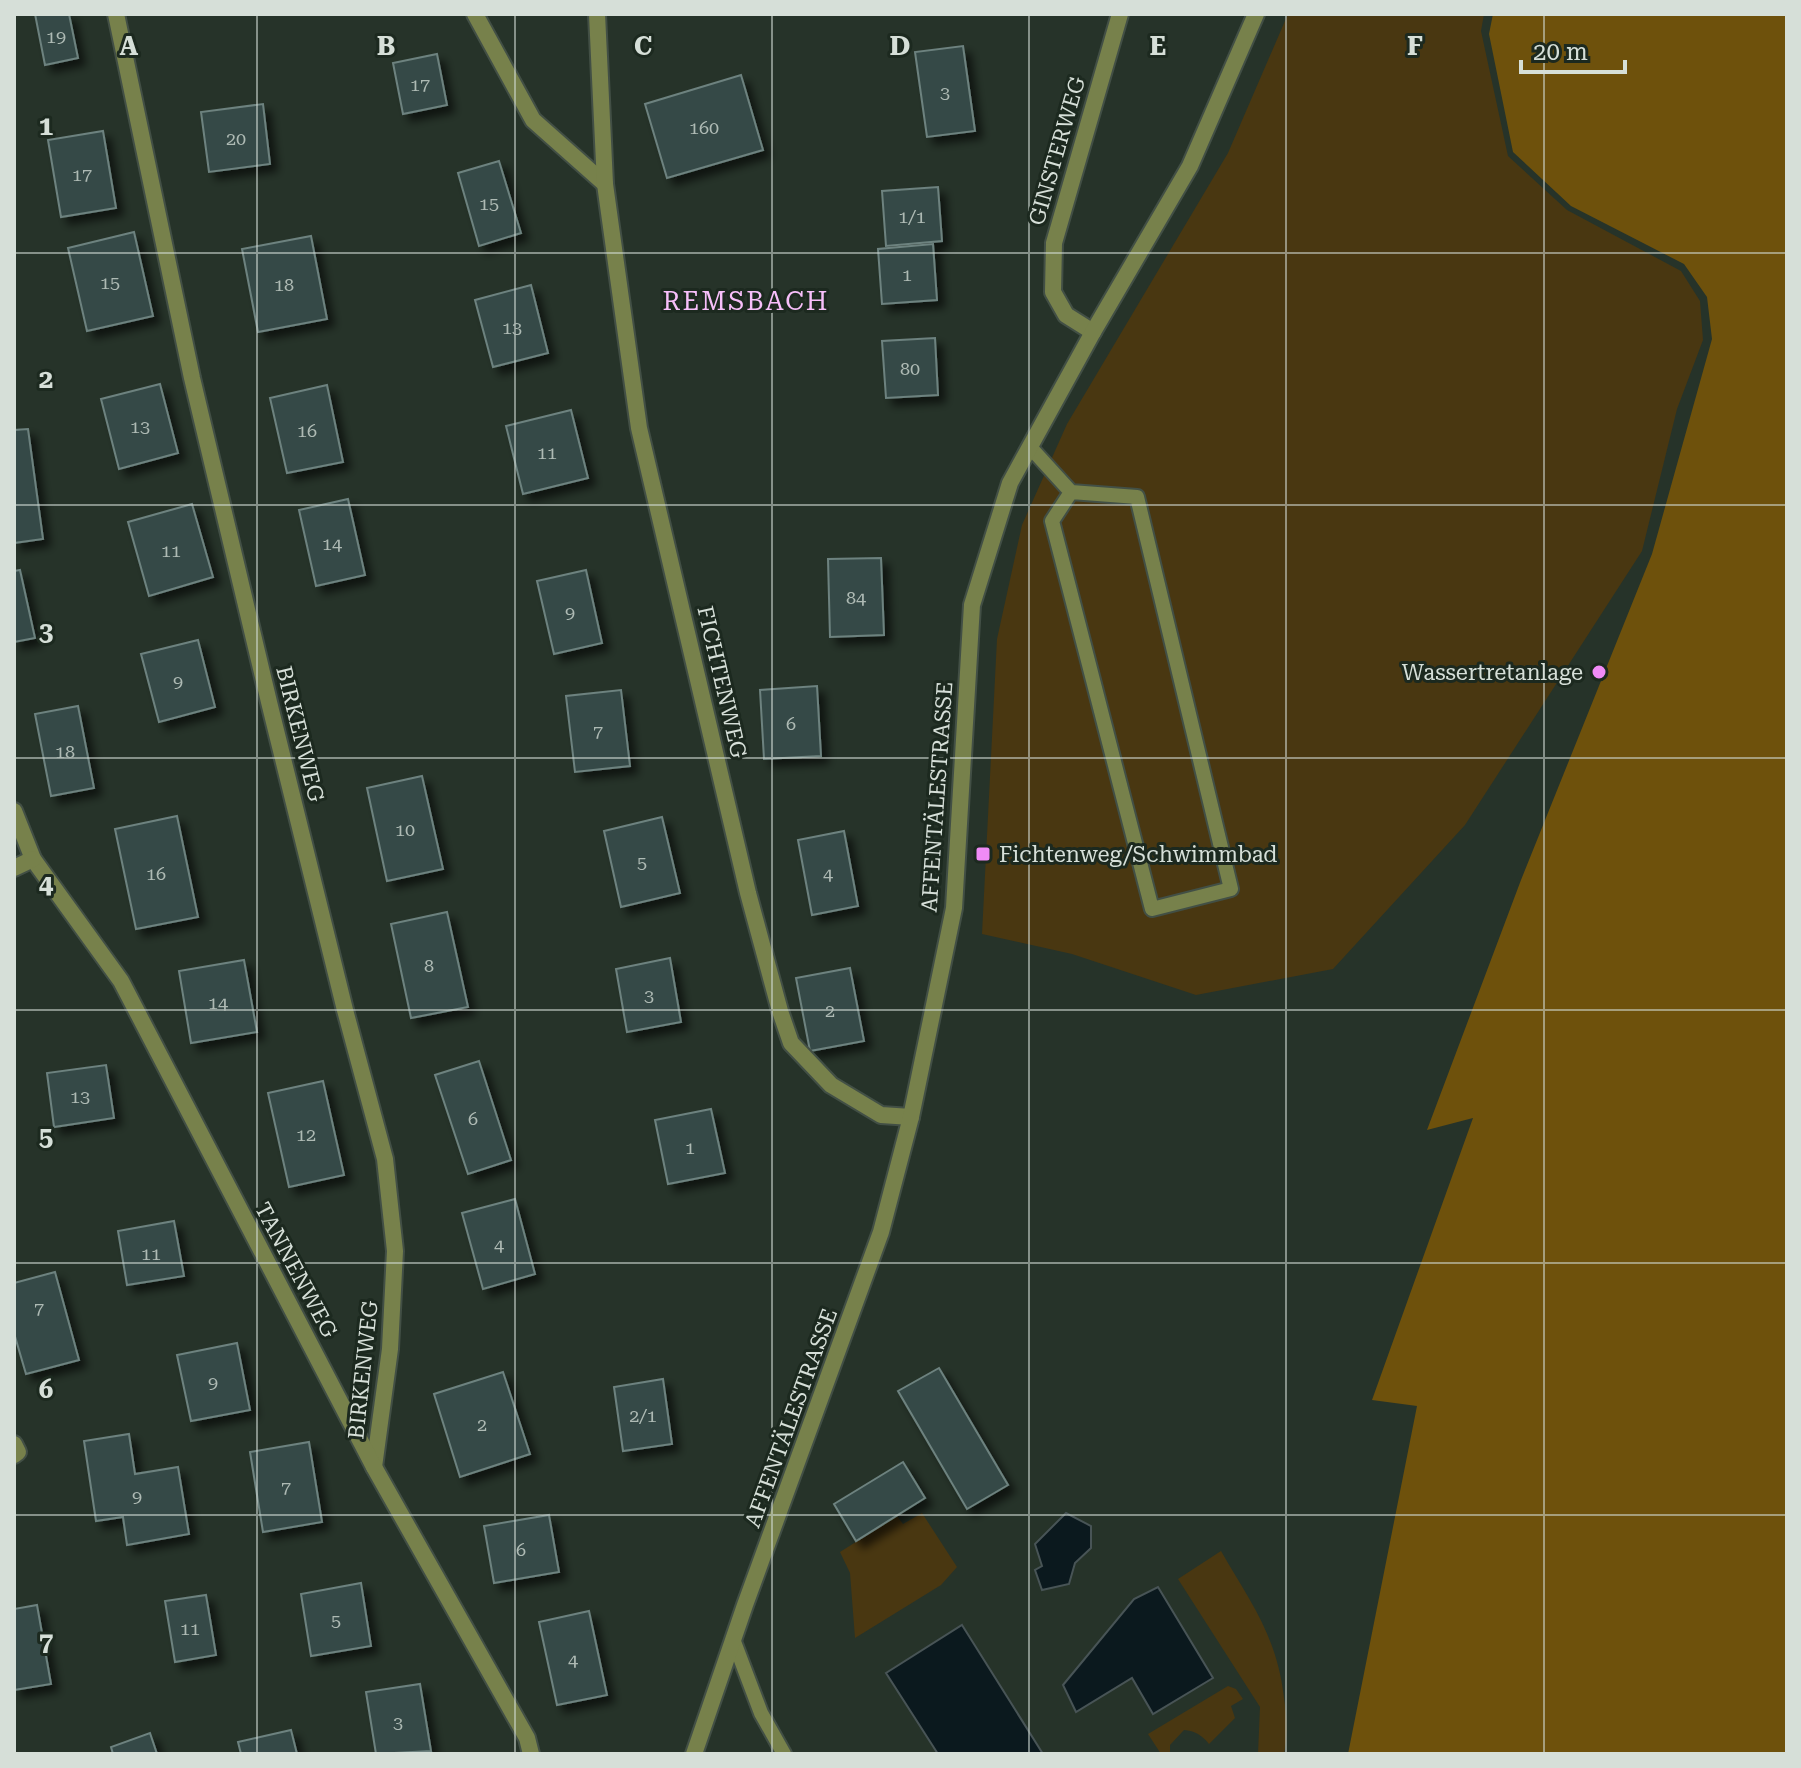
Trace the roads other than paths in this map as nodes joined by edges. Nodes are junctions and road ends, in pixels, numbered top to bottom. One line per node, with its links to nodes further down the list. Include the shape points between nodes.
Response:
1 (116, 14): 16 (street, BIRKENWEG, via 203,424 385,1159 395,1251 390,1349)
2 (475, 14): 6 (street, via 533,120)
3 (597, 14): 6 (street, FICHTENWEG)
4 (1120, 14): 7 (street, GINSTERWEG, via 1054,243 1053,292 1066,315)
5 (1256, 14): 7 (street, AFFENTÄLESTRASSE, via 1190,166)
6 (605, 184): 13 (street, FICHTENWEG, via 639,428 780,1011 791,1043 831,1085 881,1115)
7 (1093, 332): 8 (street, AFFENTÄLESTRASSE)
8 (1030, 447): 9 (lane); 13 (street, AFFENTÄLESTRASSE, via 1010,483 972,605 954,908)
9 (1071, 492): 9 (lane, via 1052,521 1152,909 1231,889 1137,497)
10 (14, 811): 11 (street, TANNENWEG)
11 (33, 859): 12 (street); 16 (street, TANNENWEG, via 121,981)
12 (14, 868)
13 (911, 1117): 17 (street, AFFENTÄLESTRASSE, via 881,1232)
14 (14, 1444): 15 (street)
15 (14, 1455)
16 (374, 1467): 18 (street, TANNENWEG, via 527,1738)
17 (733, 1639): 19 (street, AFFENTÄLESTRASSE); 20 (lane, via 761,1713)
18 (531, 1754)
19 (694, 1754)
20 (784, 1754)

